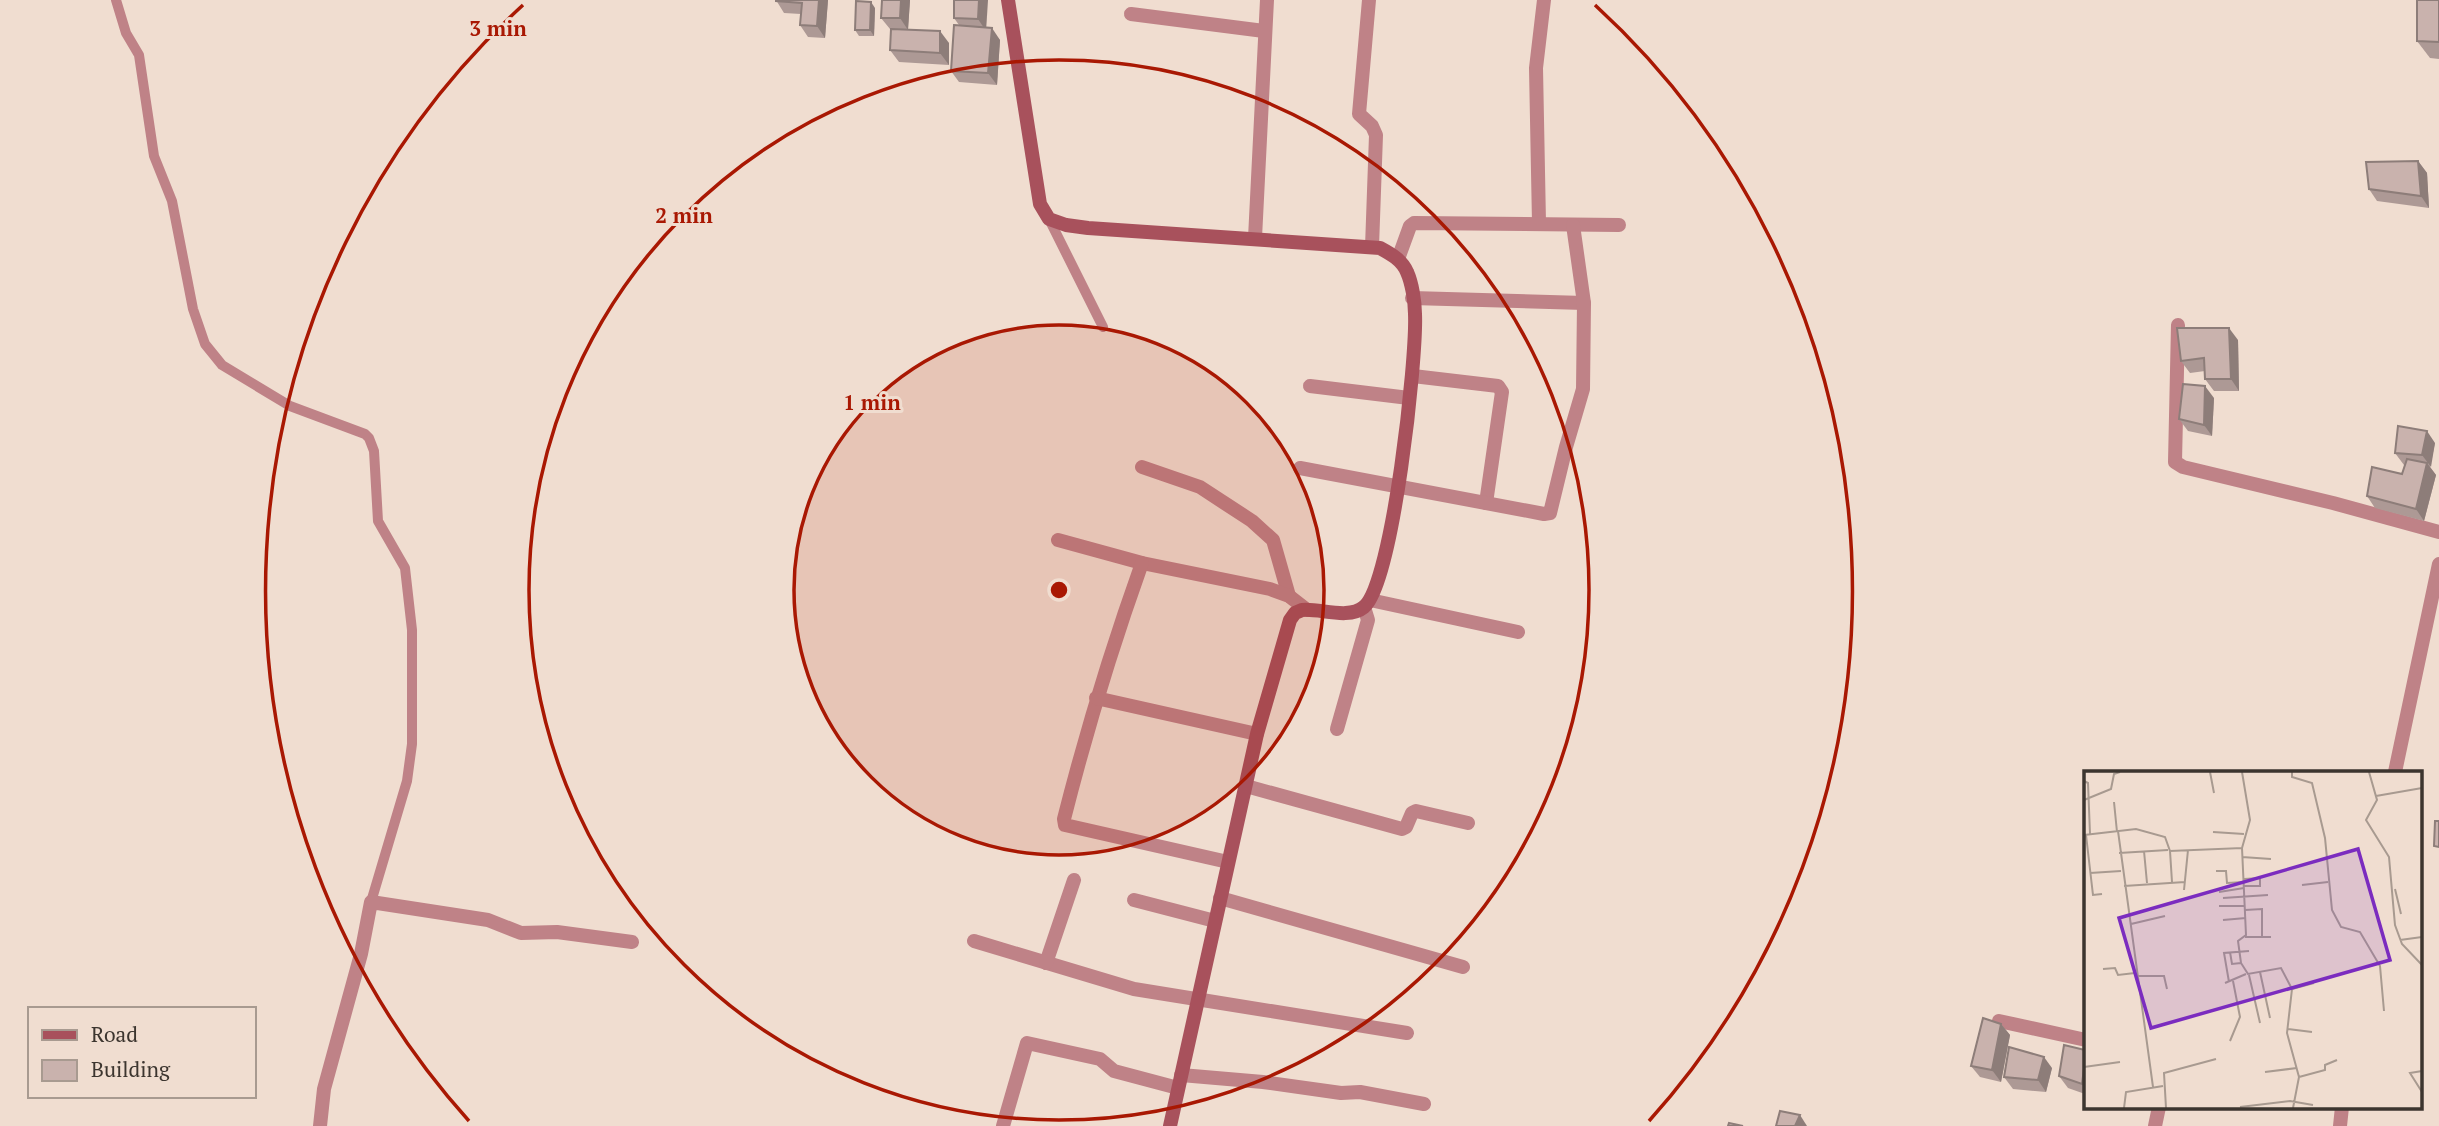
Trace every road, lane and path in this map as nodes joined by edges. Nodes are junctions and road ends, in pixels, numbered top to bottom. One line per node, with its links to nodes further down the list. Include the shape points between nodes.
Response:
1 (116, 0): 44 (lane, via 126,33 139,55 155,156 172,201 193,309 205,344 222,365 290,406 359,431 373,444 378,522 405,568 412,630 412,744 407,781)
2 (1008, 0): 8 (street, via 1040,204)
3 (1267, 0): 7 (street)
4 (1369, 0): 13 (street, via 1359,114 1376,135)
5 (1544, 0): 9 (street, via 1536,68)
6 (1131, 14): 7 (street)
7 (1264, 31): 12 (street)
8 (1049, 219): 12 (street, via 1088,228); 18 (lane)
9 (1539, 223): 10 (street); 14 (street, via 1413,223)
10 (1573, 225): 11 (street); 16 (street)
11 (1619, 225)
12 (1255, 238): 13 (street)
13 (1372, 247): 14 (street)
14 (1398, 260): 15 (street, via 1409,276)
15 (1412, 298): 16 (street); 19 (street)
16 (1584, 303): 25 (street, via 1583,389 1550,513)
17 (2178, 325): 26 (street, via 2175,462)
18 (1103, 327)
19 (1413, 376): 21 (street); 25 (street, via 1498,386 1502,392)
20 (1310, 386): 21 (street)
21 (1409, 398): 24 (street)
22 (1142, 467): 30 (street, via 1199,487 1252,521 1273,540)
23 (1300, 468): 24 (street)
24 (1398, 486): 25 (street); 31 (street, via 1382,571)
25 (1486, 503)
26 (2439, 532)
27 (1058, 540): 28 (street)
28 (1142, 563): 30 (street); 34 (street)
29 (2439, 564): 37 (street)
30 (1289, 596): 32 (street)
31 (1367, 603): 32 (street, via 1350,613); 33 (street); 35 (street, via 1368,620)
32 (1307, 610): 36 (street, via 1290,620)
33 (1518, 632)
34 (1096, 698): 36 (street); 40 (street, via 1066,825)
35 (1337, 729)
36 (1257, 734): 38 (street)
37 (2395, 771)
38 (1246, 786): 39 (street, via 1402,829 1416,811); 40 (street)
39 (1468, 823)
40 (1228, 862): 42 (street)
41 (1074, 880): 48 (street)
42 (1220, 898): 45 (street); 49 (street)
43 (1134, 900): 45 (street)
44 (373, 902): 46 (street, via 488,920 521,933 557,932); 58 (street, via 324,1089)
45 (1215, 921): 50 (street)
46 (632, 942)
47 (974, 942): 48 (street)
48 (1046, 963): 50 (street, via 1134,989)
49 (1463, 967)
50 (1199, 999): 52 (street); 54 (street)
51 (1999, 1021): 53 (street)
52 (1407, 1033)
53 (2084, 1040)
54 (1179, 1081): 55 (street, via 1264,1082); 59 (street, via 1114,1071 1100,1059 1027,1043); 60 (street)
55 (1424, 1104)
56 (2159, 1108): 61 (street)
57 (2342, 1108): 62 (street)
58 (320, 1126)
59 (1003, 1126)
60 (1170, 1126)
61 (2155, 1126)
62 (2340, 1126)

